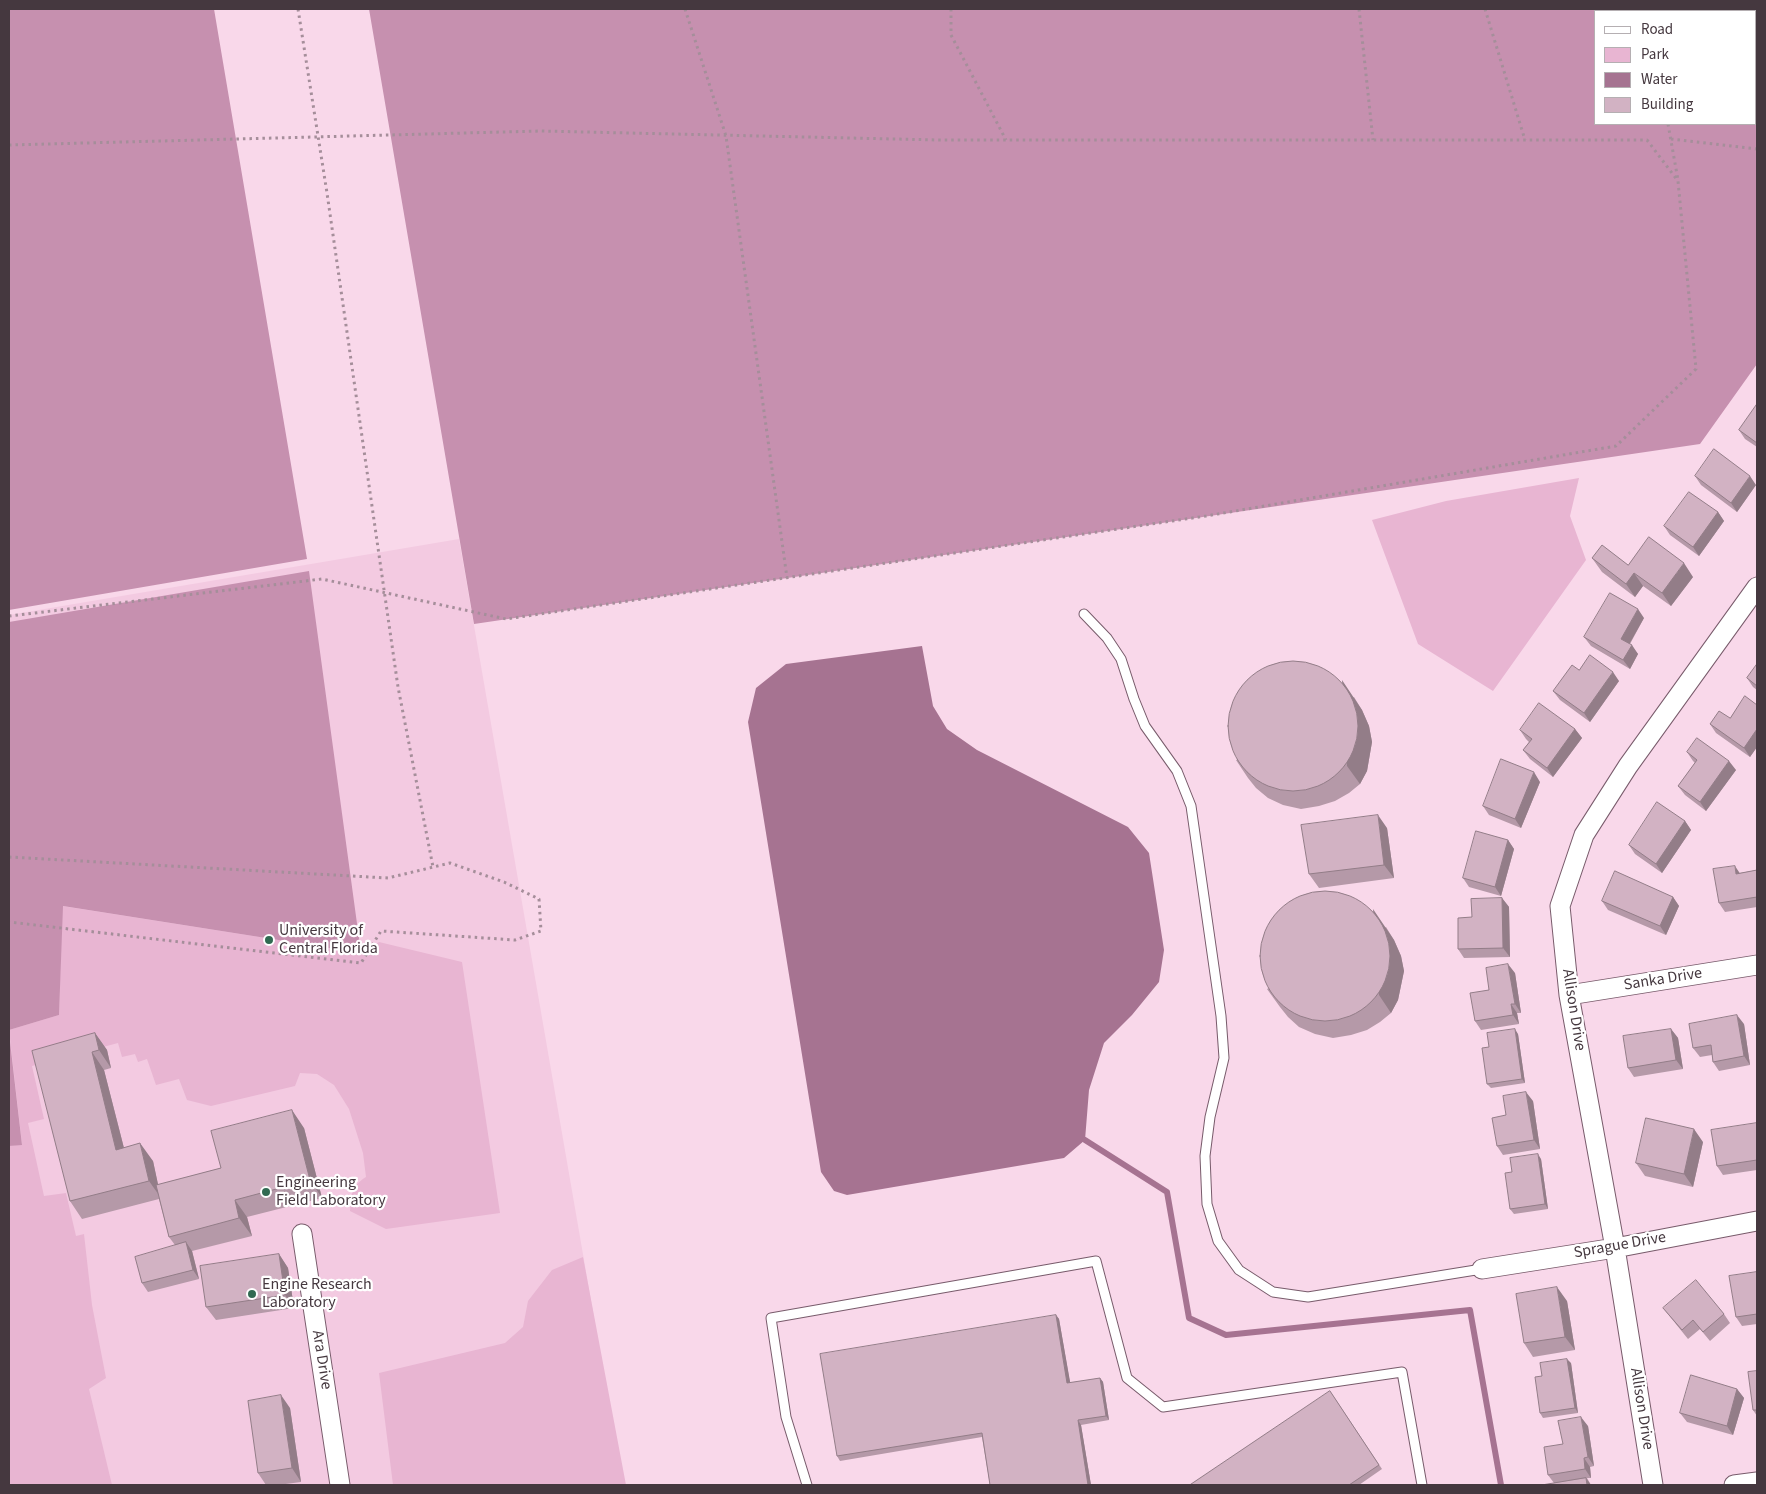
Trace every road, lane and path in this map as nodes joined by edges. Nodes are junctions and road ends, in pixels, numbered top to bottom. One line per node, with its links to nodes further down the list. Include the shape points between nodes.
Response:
1 (298, 9): 8 (path)
2 (685, 9): 7 (path)
3 (951, 9): 10 (path, via 951,35)
4 (1359, 9): 11 (path)
5 (1485, 9): 12 (path)
6 (1668, 125): 9 (path)
7 (726, 136): 8 (path, via 541,131); 10 (path); 16 (path)
8 (318, 137): 13 (path); 18 (path)
9 (1671, 139): 14 (path); 15 (path)
10 (1006, 140): 11 (path)
11 (1372, 140): 12 (path)
12 (1525, 140): 15 (path, via 1647,140)
13 (9, 145)
14 (1757, 148)
15 (1678, 181): 16 (path, via 1696,369 1616,446 1206,516)
16 (787, 578): 18 (path, via 506,619)
17 (1757, 587): 25 (street, Allison Drive, via 1628,766 1584,835 1560,906)
18 (384, 592): 20 (path, via 322,579); 22 (path, via 398,688)
19 (1084, 614): 29 (lane, via 1107,638 1121,659 1145,726 1177,771 1191,806 1222,1024 1224,1058 1210,1116 1205,1156 1207,1204 1218,1242 1239,1270 1274,1292 1308,1296)
20 (9, 616)
21 (9, 857): 22 (path, via 388,878)
22 (433, 867): 23 (path, via 450,863 504,882 539,899 542,931 515,940 381,931 361,963)
23 (9, 922)
24 (1757, 965): 25 (street, Sanka Drive)
25 (1569, 994): 28 (street, Allison Drive)
26 (1757, 1221): 28 (street, Sprague Drive)
27 (302, 1234): 31 (street, Ara Drive)
28 (1615, 1248): 29 (street, Sprague Drive); 34 (street, Allison Drive)
29 (1482, 1269)
30 (1757, 1482): 35 (street)
31 (340, 1485)
32 (807, 1485): 33 (lane, via 786,1417 771,1318 1096,1261 1127,1378 1163,1407 1402,1372)
33 (1422, 1485)
34 (1653, 1485)
35 (1734, 1485)

